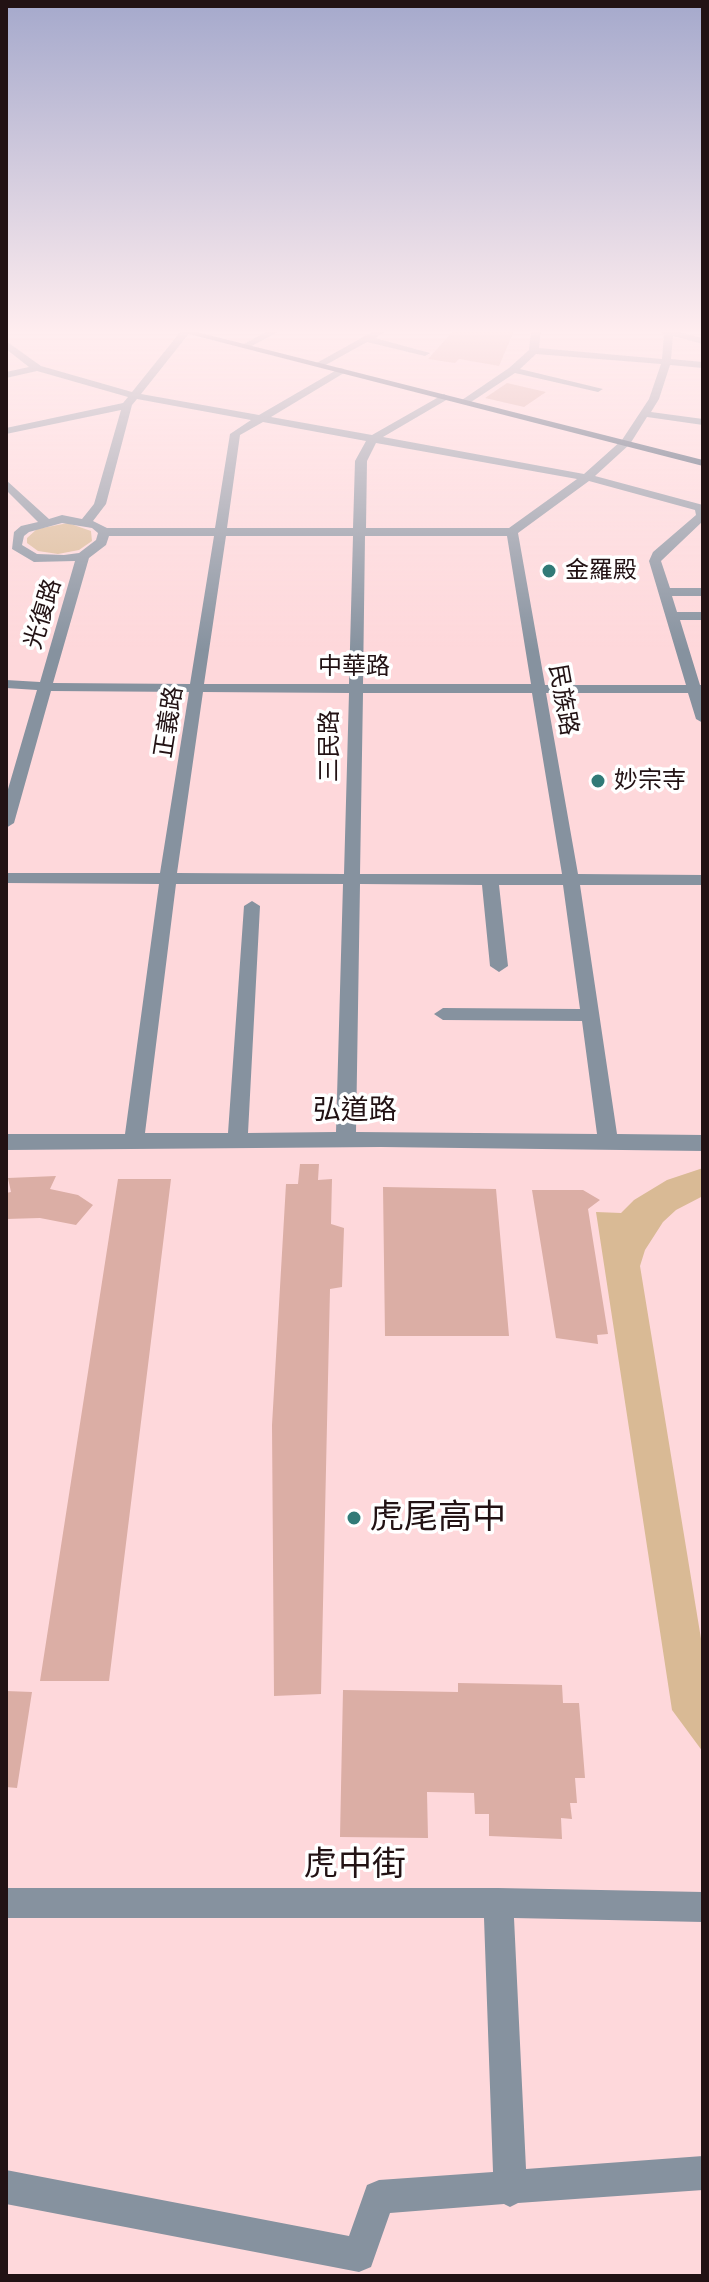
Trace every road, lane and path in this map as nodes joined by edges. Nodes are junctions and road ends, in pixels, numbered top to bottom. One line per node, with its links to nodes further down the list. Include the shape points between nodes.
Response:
1 (119, 437): 12 (street, via 100,504)
2 (234, 437): 15 (street, 正義路)
3 (365, 437): 6 (street)
4 (608, 437): 7 (main road)
5 (629, 437): 7 (street)
6 (373, 439): 9 (street); 16 (street, 三民路, via 361,461)
7 (626, 442): 8 (main road); 9 (street)
8 (703, 463)
9 (586, 478): 13 (street, via 700,508); 17 (street)
10 (6, 483): 11 (street)
11 (44, 521): 12 (street); 18 (street, 光復路, via 18,535)
12 (87, 521): 14 (street)
13 (697, 529): 20 (street, via 657,555)
14 (104, 532): 15 (street); 19 (street, 光復路, via 102,542)
15 (220, 532): 16 (street); 26 (street, 正義路)
16 (360, 532): 17 (street); 27 (street, 三民路)
17 (512, 532): 28 (street, 民族路)
18 (11, 548): 19 (street, 光復路, via 48,560)
19 (83, 556): 25 (street, 光復路)
20 (663, 592): 21 (street); 22 (street)
21 (703, 592)
22 (671, 616): 23 (street); 29 (street)
23 (703, 616)
24 (8, 680): 25 (street, 中華路)
25 (45, 686): 26 (street, 中華路); 31 (street, 光復路)
26 (196, 688): 27 (street, 中華路); 33 (street, 正義路)
27 (354, 689): 28 (street, 中華路); 35 (street, 三民路)
28 (539, 689): 29 (street, 中華路); 36 (street, 民族路)
29 (698, 689): 30 (street)
30 (703, 719)
31 (6, 823)
32 (6, 878): 33 (street)
33 (168, 878): 35 (street); 42 (street, 正義路)
34 (490, 879): 35 (street); 36 (street); 39 (street)
35 (353, 880): 44 (street, 三民路)
36 (571, 880): 37 (street); 41 (street, 民族路)
37 (703, 880)
38 (252, 906): 43 (street)
39 (499, 966)
40 (443, 1014): 41 (street)
41 (589, 1015): 46 (street, 民族路)
42 (134, 1139): 43 (street, 弘道路); 45 (street, 弘道路)
43 (238, 1139): 44 (street, 弘道路)
44 (346, 1139): 46 (street, 弘道路)
45 (6, 1142)
46 (608, 1143): 47 (street, 弘道路)
47 (703, 1143)
48 (6, 1903): 49 (street, 虎中街)
49 (498, 1903): 50 (street, 虎中街); 53 (street)
50 (703, 1907)
51 (703, 2173): 53 (street)
52 (6, 2187): 53 (street, via 359,2255 379,2197)
53 (510, 2190)

